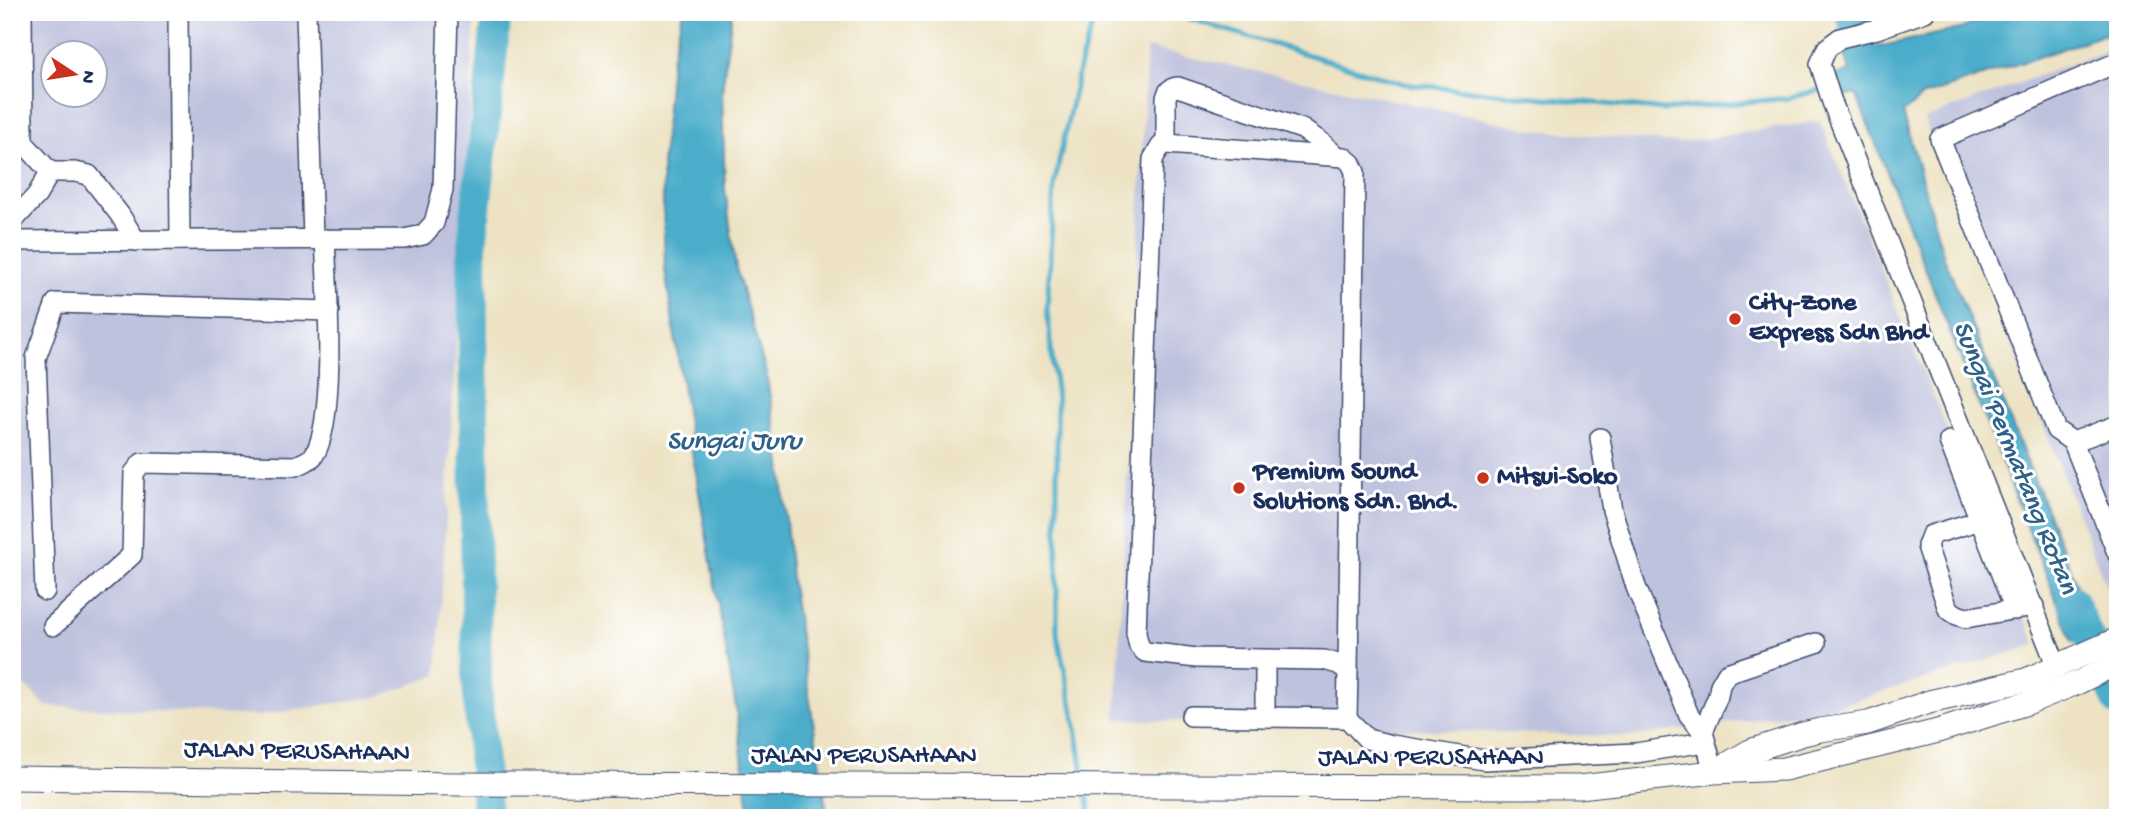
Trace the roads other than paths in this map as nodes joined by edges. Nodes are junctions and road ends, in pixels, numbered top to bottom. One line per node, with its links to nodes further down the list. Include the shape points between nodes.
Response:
1 (22, 12): 9 (lane, via 23,142)
2 (178, 12): 12 (lane)
3 (306, 12): 11 (lane)
4 (448, 12): 11 (lane, via 443,189 434,223 424,235 404,239)
5 (1925, 12): 23 (lane, via 1840,38 1827,48 1820,64)
6 (2118, 62): 19 (lane, via 1940,139 2056,430)
7 (1166, 144): 8 (lane); 8 (lane, via 1166,98 1172,87 1178,87 1302,129); 27 (lane, via 1153,159 1136,633 1145,652)
8 (1336, 156): 30 (lane, via 1351,163 1355,172)
9 (50, 172): 10 (lane, via 37,195); 14 (lane, via 89,175)
10 (12, 222)
11 (319, 239): 12 (lane); 15 (lane)
12 (180, 240): 14 (lane)
13 (12, 241): 14 (lane)
14 (136, 241)
15 (328, 311): 22 (lane, via 56,303 36,358); 24 (lane, via 323,433 313,457 296,466 142,463 134,473 132,555)
16 (2118, 425): 19 (lane)
17 (1600, 438): 34 (lane, via 1612,510 1636,587 1689,715)
18 (1949, 440): 20 (lane)
19 (2073, 442): 21 (lane)
20 (1981, 520): 23 (lane); 23 (lane, via 1931,535 1928,540 1948,609 1966,618)
21 (2118, 555)
22 (45, 591)
23 (2024, 608): 29 (lane)
24 (53, 626)
25 (2118, 639): 29 (main road, JALAN PERUSAHAAN)
26 (1816, 642): 34 (lane, via 1727,673)
27 (1265, 660): 30 (lane, via 1324,660); 32 (lane)
28 (2118, 663): 35 (main road, JALAN PERUSAHAAN, via 2027,703 1938,731 1784,769)
29 (2057, 667): 35 (main road, JALAN PERUSAHAAN, via 2026,680 1750,751)
30 (1348, 671): 33 (lane)
31 (1191, 716): 32 (lane)
32 (1265, 717): 33 (lane)
33 (1347, 718): 34 (lane, via 1367,739 1484,760 1636,752)
34 (1704, 737): 35 (lane)
35 (1714, 772): 36 (main road, JALAN PERUSAHAAN, via 1579,787)
36 (12, 778)

